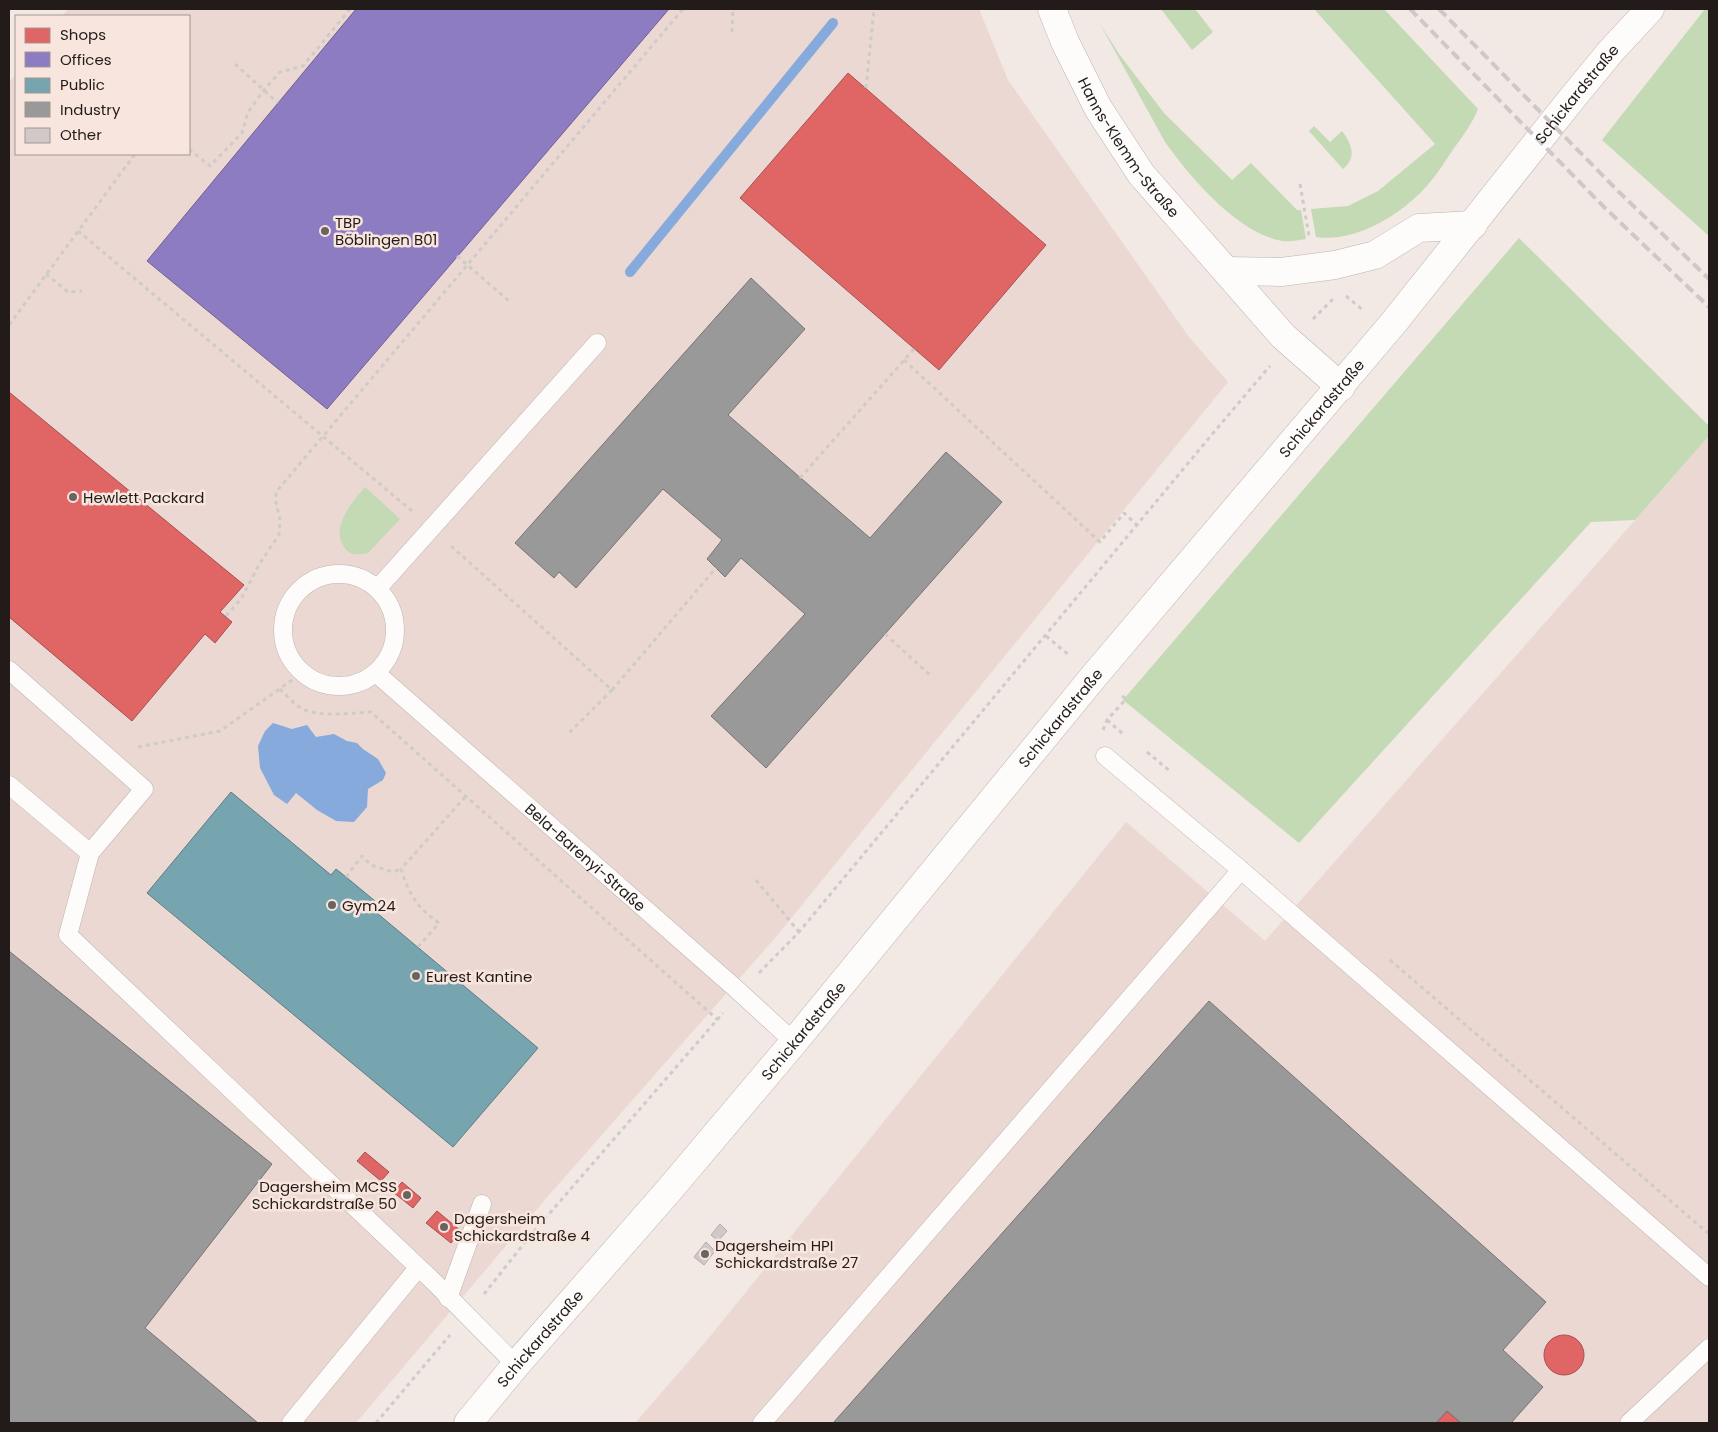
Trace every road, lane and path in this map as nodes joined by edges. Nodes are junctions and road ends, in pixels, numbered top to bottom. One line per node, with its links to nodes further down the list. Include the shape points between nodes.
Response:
1 (350, 9): 10 (path, via 303,66 280,72)
2 (683, 9): 18 (path)
3 (733, 9): 7 (path)
4 (874, 9): 9 (path)
5 (1052, 9): 20 (street, Hanns-Klemm-Straße, via 1098,108 1141,174)
6 (1650, 9): 15 (street, Schickardstraße, via 1574,96)
7 (732, 32)
8 (235, 64): 10 (path)
9 (866, 88)
10 (264, 90): 11 (path); 12 (path, via 248,112 242,133 210,166)
11 (278, 103)
12 (190, 150)
13 (134, 155): 16 (path)
14 (1300, 184): 19 (path)
15 (1473, 225): 19 (street, via 1419,228 1375,255); 29 (street, Schickardstraße)
16 (78, 231): 21 (path); 30 (path)
17 (457, 256): 18 (path)
18 (468, 265): 23 (path); 30 (path)
19 (1324, 267): 20 (street, via 1281,272); 26 (path, via 1340,291)
20 (1227, 271): 26 (street, Hanns-Klemm-Straße)
21 (46, 274): 22 (path, via 68,292); 24 (path)
22 (82, 291)
23 (510, 302)
24 (9, 325)
25 (597, 343): 33 (lane)
26 (1290, 343): 29 (street, Hanns-Klemm-Straße); 32 (path)
27 (914, 349): 28 (path)
28 (904, 360): 31 (path); 32 (path, via 1100,542 1124,513)
29 (1341, 387): 63 (street, Schickardstraße, via 1095,675)
30 (324, 436): 33 (path); 36 (path, via 276,492 279,535 241,598)
31 (800, 478)
32 (1137, 525): 58 (path)
33 (431, 528): 35 (lane); 43 (path)
34 (716, 568): 43 (path)
35 (378, 588): 39 (lane, via 348,574 328,575 310,582 295,595 283,626 284,643 287,653); 40 (lane, via 395,618 396,634 392,651)
36 (226, 616)
37 (884, 634): 41 (path)
38 (9, 670): 48 (lane)
39 (302, 672): 40 (lane, via 317,682 335,687 353,685); 42 (path)
40 (376, 674): 61 (lane, Bela-Barenyi-Straße)
41 (931, 676)
42 (280, 689): 48 (path, via 220,731 162,744); 52 (path, via 300,708 314,712 371,712)
43 (612, 690): 45 (path)
44 (1107, 720): 46 (path)
45 (567, 735)
46 (1129, 738)
47 (1143, 750): 50 (path)
48 (103, 752): 53 (lane, via 144,789)
49 (1105, 756): 55 (lane)
50 (1172, 774)
51 (9, 785): 53 (lane)
52 (466, 796): 54 (path); 62 (path)
53 (90, 852): 66 (lane, via 68,934)
54 (401, 869): 56 (path, via 393,872 380,868 362,856); 59 (path, via 416,903 439,923)
55 (1241, 870): 67 (lane); 75 (lane)
56 (346, 877)
57 (756, 880): 58 (path)
58 (799, 932): 61 (path)
59 (418, 947)
60 (1384, 955): 65 (path)
61 (740, 993): 62 (path); 63 (lane, Bela-Barenyi-Straße)
62 (718, 1020): 69 (path, via 530,1236)
63 (794, 1042): 71 (street, Schickardstraße, via 670,1190)
64 (482, 1204): 68 (lane)
65 (1709, 1234)
66 (418, 1268): 68 (lane); 72 (lane)
67 (1709, 1277)
68 (448, 1298): 69 (lane)
69 (466, 1316): 71 (lane); 73 (path)
70 (1709, 1348): 76 (lane)
71 (516, 1365): 74 (street, Schickardstraße)
72 (290, 1423)
73 (376, 1423)
74 (468, 1423)
75 (762, 1423)
76 (1629, 1423)

